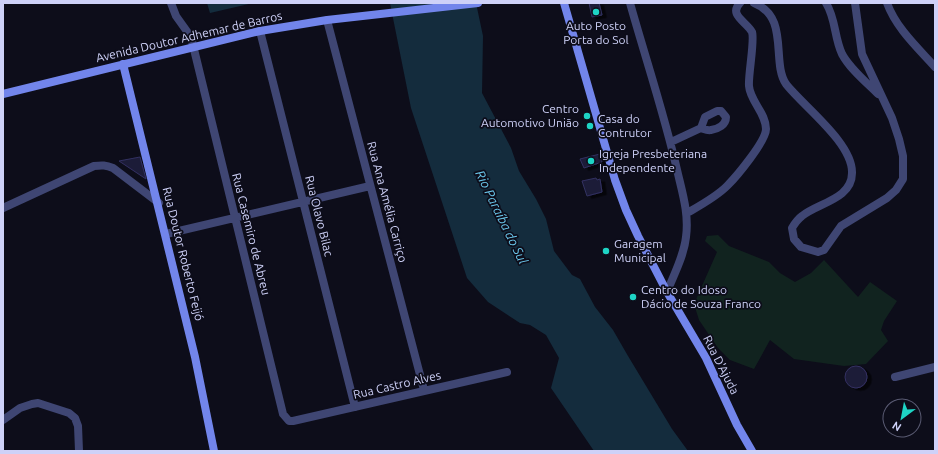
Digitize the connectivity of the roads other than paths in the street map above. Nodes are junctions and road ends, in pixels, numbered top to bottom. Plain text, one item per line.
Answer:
1 (171, 3) edge
2 (478, 3) edge
3 (564, 3) edge
4 (630, 3) edge
5 (740, 3) edge
6 (754, 3) edge
7 (826, 3) edge
8 (855, 3) edge
9 (887, 3) edge
10 (327, 20) junction
11 (260, 31) junction
12 (193, 47) junction
13 (123, 64) junction
14 (935, 67) edge
15 (3, 94) edge
16 (882, 99) junction
17 (701, 128) dead end
18 (671, 142) junction
19 (370, 186) junction
20 (303, 203) junction
21 (159, 204) junction
22 (3, 208) edge
23 (687, 213) junction
24 (235, 218) junction
25 (166, 234) junction
26 (667, 292) junction
27 (935, 367) edge
28 (507, 372) dead end
29 (895, 376) dead end
30 (424, 390) junction
31 (355, 407) junction
32 (3, 420) edge
33 (293, 422) joint
34 (79, 451) edge
35 (214, 451) edge
36 (752, 451) edge

1 - 12 street
2 - 10 main road, Avenida Doutor Adhemar de Barros
3 - 26 main road, Rua D'Ajuda
4 - 18 street
5 - 23 street
6 - 16 street
7 - 16 street
8 - 16 street
9 - 14 street
10 - 11 main road, Avenida Doutor Adhemar de Barros
10 - 19 street, Rua Ana Amélia Carriço
11 - 12 main road, Avenida Doutor Adhemar de Barros
11 - 20 street, Rua Olavo Bilac
12 - 13 main road, Avenida Doutor Adhemar de Barros
12 - 24 street, Rua Casemiro de Abreu
13 - 15 main road, Avenida Doutor Adhemar de Barros
13 - 21 main road, Rua Doutor Roberto Feijó
17 - 18 street
18 - 23 street
19 - 20 street
19 - 30 street, Rua Ana Amélia Carriço
20 - 24 street
20 - 31 street, Rua Olavo Bilac
21 - 22 street
21 - 25 main road, Rua Doutor Roberto Feijó
23 - 26 street
24 - 25 street
24 - 33 street, Rua Casemiro de Abreu
25 - 35 main road, Rua Doutor Roberto Feijó
26 - 36 main road, Rua D'Ajuda
27 - 29 street
28 - 30 street, Rua Castro Alves
30 - 31 street, Rua Castro Alves
31 - 33 street, Rua Castro Alves
32 - 34 street

